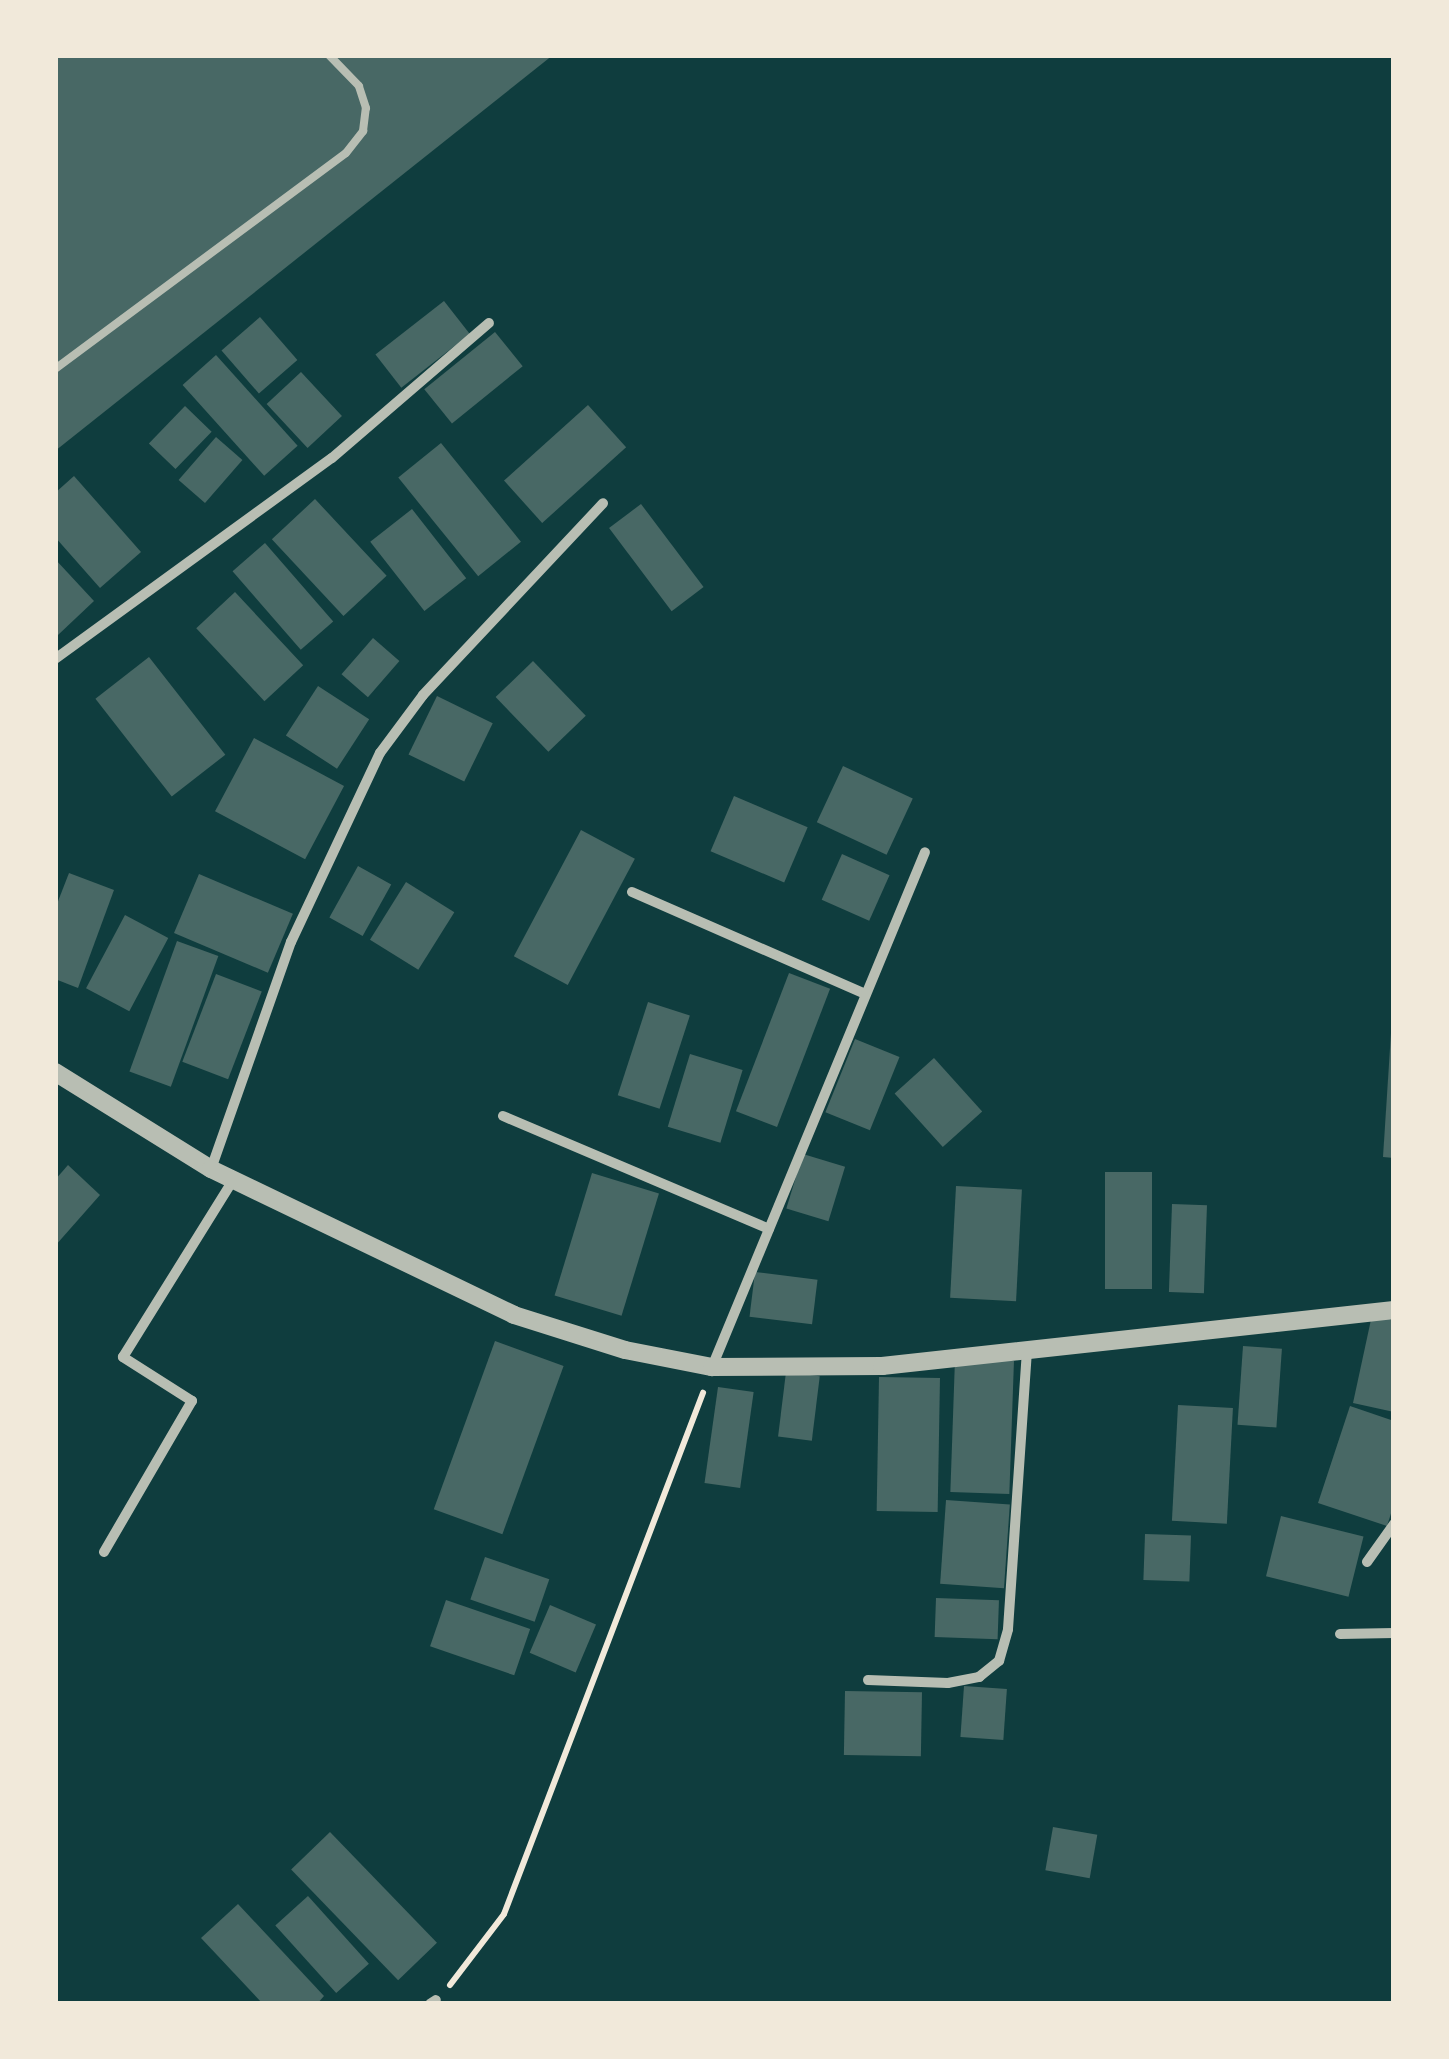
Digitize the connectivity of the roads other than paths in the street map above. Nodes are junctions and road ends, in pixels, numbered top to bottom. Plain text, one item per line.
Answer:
1 (330, 55) edge
2 (489, 324) dead end
3 (55, 369) edge
4 (603, 503) dead end
5 (55, 659) edge
6 (925, 852) dead end
7 (632, 892) dead end
8 (866, 994) junction
9 (55, 1072) edge
10 (502, 1116) dead end
11 (211, 1169) junction
12 (233, 1180) junction
13 (770, 1229) junction
14 (1394, 1310) edge
15 (1026, 1349) junction
16 (712, 1367) junction
17 (1394, 1524) edge
18 (104, 1552) dead end
19 (1367, 1562) dead end
20 (1394, 1632) edge
21 (1340, 1634) dead end
22 (868, 1680) dead end

1 - 3 lane
2 - 5 street
4 - 11 street
6 - 8 street
7 - 8 street
8 - 13 street
9 - 11 street
10 - 13 street
11 - 12 street
12 - 16 street
12 - 18 street
13 - 16 street
14 - 15 street
15 - 16 street
15 - 22 street
17 - 19 street
20 - 21 street

